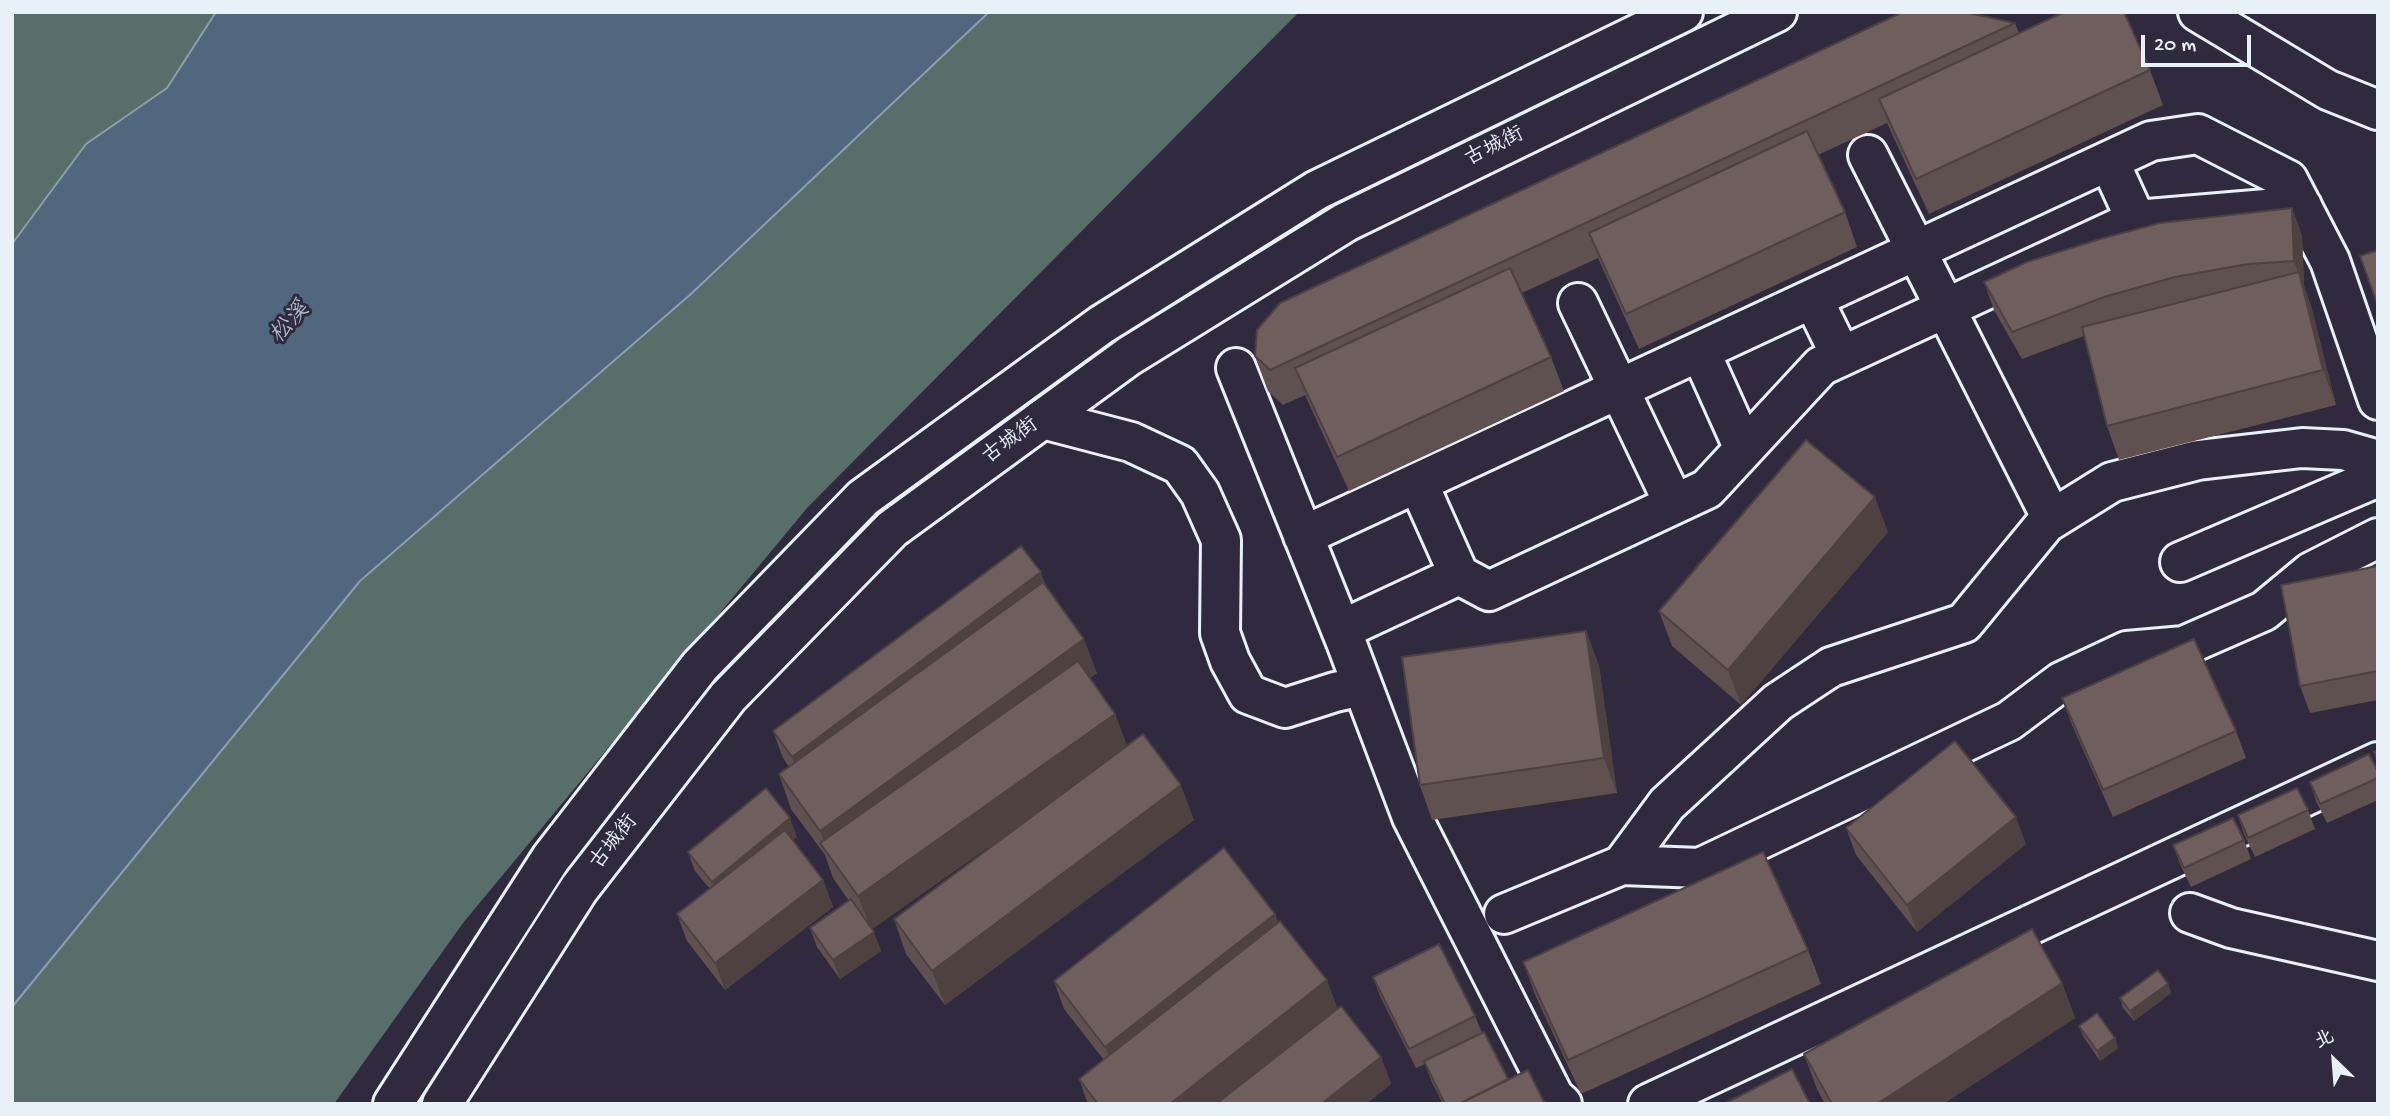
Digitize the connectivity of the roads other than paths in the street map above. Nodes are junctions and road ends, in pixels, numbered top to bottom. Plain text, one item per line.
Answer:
1 (1683, 12) edge
2 (1777, 12) edge
3 (2198, 12) edge
4 (2378, 110) edge
5 (1868, 155) dead end
6 (2109, 160) junction
7 (2302, 206) junction
8 (2136, 220) junction
9 (1916, 250) junction
10 (1813, 299) junction
11 (1578, 303) dead end
12 (1945, 308) junction
13 (1700, 351) junction
14 (1842, 356) junction
15 (1236, 368) dead end
16 (1619, 389) junction
17 (2378, 400) edge
18 (1042, 419) junction
19 (1744, 449) junction
20 (2378, 460) edge
21 (2378, 477) edge
22 (1418, 483) junction
23 (1674, 504) junction
24 (2052, 519) junction
25 (1303, 536) junction
26 (2378, 538) edge
27 (2180, 562) dead end
28 (1458, 575) junction
29 (1341, 629) junction
30 (1362, 687) junction
31 (2378, 762) edge
32 (1622, 864) junction
33 (1440, 871) junction
34 (2190, 913) dead end
35 (1504, 914) junction
36 (2378, 961) edge
37 (1501, 991) junction
38 (393, 1104) edge
39 (442, 1104) edge
40 (1563, 1104) edge
41 (1648, 1104) edge

1 - 38 street, 古城街
2 - 18 street, 古城街
3 - 4 street
5 - 9 street
6 - 7 street
6 - 8 street
6 - 9 street
7 - 8 street
7 - 17 street
8 - 12 street
9 - 10 street
9 - 12 street
10 - 13 street
10 - 14 street
11 - 16 street
12 - 14 street
12 - 24 street
13 - 16 street
13 - 19 street
14 - 19 street
15 - 25 street
16 - 22 street
16 - 23 street
18 - 30 street
18 - 39 street, 古城街
19 - 23 street
20 - 24 street
21 - 27 street
22 - 25 street
22 - 28 street
23 - 28 street
24 - 32 street
25 - 29 street
26 - 32 street
28 - 29 street
29 - 30 street
30 - 33 street
31 - 41 street
32 - 35 street
33 - 35 street
33 - 37 street
34 - 36 street
35 - 37 street
37 - 40 street

